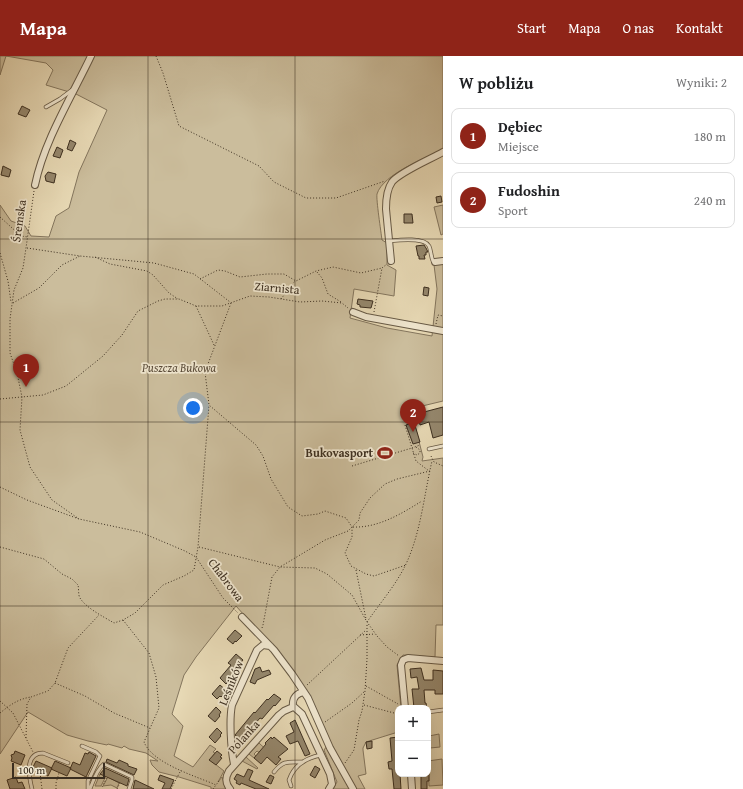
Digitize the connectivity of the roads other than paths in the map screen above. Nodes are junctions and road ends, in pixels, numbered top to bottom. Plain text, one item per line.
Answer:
1 (91, 56) edge
2 (74, 89) junction
3 (46, 107) dead end
4 (443, 152) edge
5 (36, 185) road end
6 (389, 241) junction
7 (391, 261) road end
8 (443, 261) edge
9 (435, 262) joint
10 (353, 312) road end
11 (443, 332) edge
12 (443, 446) edge
13 (429, 450) dead end
14 (242, 616) road end
15 (270, 646) junction
16 (443, 661) edge
17 (304, 691) junction
18 (403, 705) edge
19 (294, 707) junction
20 (443, 710) edge
21 (431, 712) edge
22 (82, 746) dead end
23 (321, 755) junction
24 (302, 762) junction
25 (68, 763) dead end
26 (234, 764) junction
27 (274, 772) dead end
28 (411, 777) edge
29 (291, 786) dead end
30 (32, 789) edge
31 (89, 789) edge
32 (129, 789) edge
33 (230, 789) edge
34 (329, 789) edge
35 (353, 789) edge
36 (412, 789) edge

1 - 2 street, Śremska
2 - 3 lane
2 - 5 street, Śremska
4 - 6 street
6 - 7 street
6 - 9 lane
8 - 9 street
10 - 11 street
12 - 13 lane
14 - 15 street, Chabrowa
15 - 17 street, Chabrowa
15 - 26 street, Leśników
16 - 18 street
17 - 19 street
17 - 35 street, Chabrowa
19 - 23 street
19 - 26 street, Polanka
20 - 21 lane
22 - 31 lane
23 - 24 lane
23 - 34 street
24 - 27 lane
24 - 29 lane
25 - 30 lane
26 - 33 street, Polanka
28 - 36 street
31 - 32 lane

